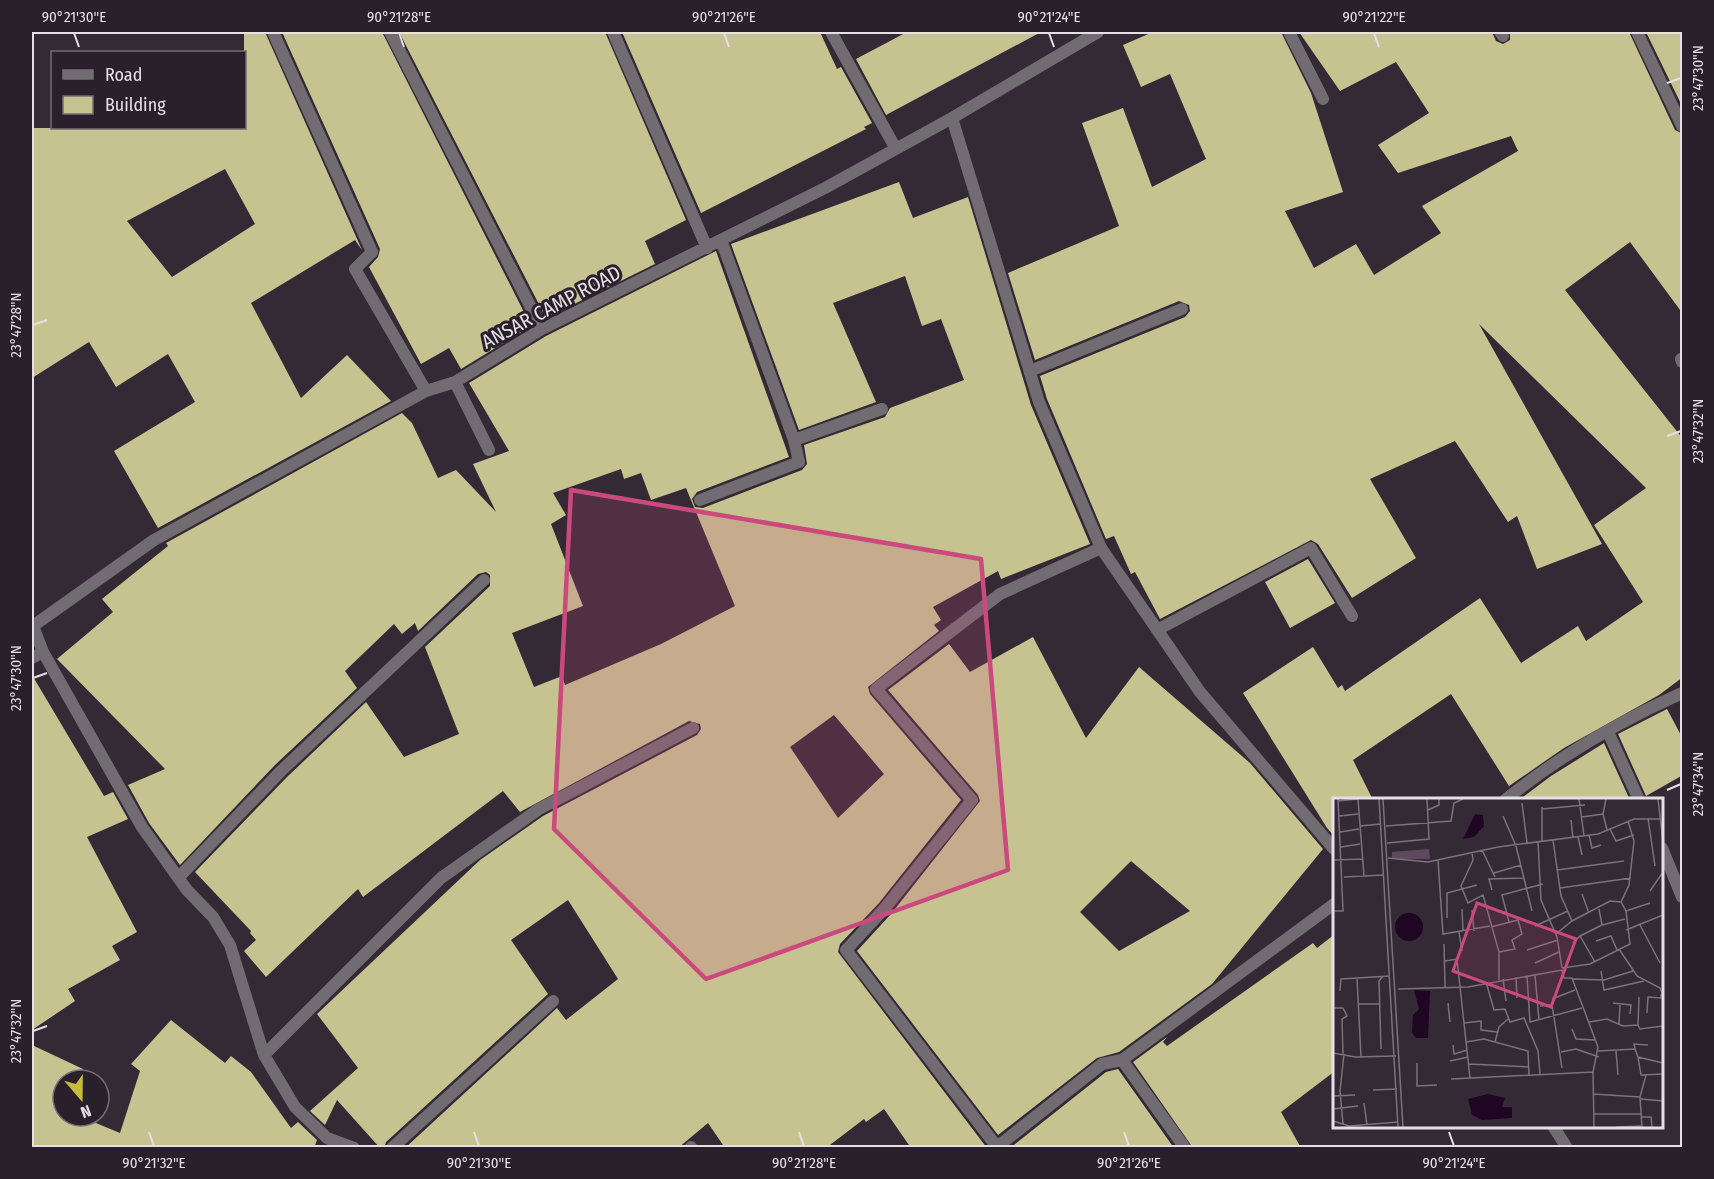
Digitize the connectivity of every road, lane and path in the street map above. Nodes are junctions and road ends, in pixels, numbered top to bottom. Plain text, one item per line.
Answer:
1 (273, 32) edge
2 (390, 32) edge
3 (613, 32) edge
4 (831, 32) edge
5 (1098, 32) edge
6 (1290, 32) edge
7 (1637, 32) edge
8 (1323, 99) dead end
9 (952, 118) junction
10 (1683, 126) edge
11 (896, 149) junction
12 (721, 240) junction
13 (707, 248) junction
14 (1182, 309) dead end
15 (542, 329) junction
16 (1030, 371) junction
17 (455, 382) junction
18 (426, 391) junction
19 (882, 409) dead end
20 (794, 440) junction
21 (489, 450) dead end
22 (700, 500) dead end
23 (1101, 548) junction
24 (484, 580) dead end
25 (1352, 616) dead end
26 (32, 625) edge
27 (1157, 630) junction
28 (37, 655) edge
29 (1683, 693) edge
30 (693, 728) dead end
31 (1608, 732) junction
32 (1507, 798) edge
33 (1638, 798) edge
34 (1333, 847) edge
35 (1663, 850) edge
36 (178, 878) junction
37 (1683, 897) edge
38 (1333, 905) edge
39 (553, 1000) dead end
40 (264, 1054) junction
41 (1122, 1060) junction
42 (1554, 1128) edge
43 (325, 1143) edge
44 (997, 1147) edge
45 (354, 1148) edge
46 (392, 1148) edge
47 (1185, 1148) edge
48 (1567, 1148) edge

1 - 18 street
2 - 15 street
3 - 13 street
4 - 11 street
5 - 9 street, ANSAR CAMP ROAD
6 - 8 street
7 - 10 street
9 - 11 street, ANSAR CAMP ROAD
9 - 16 street
11 - 12 street, ANSAR CAMP ROAD
12 - 13 street, ANSAR CAMP ROAD
12 - 20 street
13 - 15 street, ANSAR CAMP ROAD
14 - 16 street
15 - 17 street, ANSAR CAMP ROAD
16 - 23 street
17 - 18 street, ANSAR CAMP ROAD
17 - 21 street
18 - 26 street, ANSAR CAMP ROAD
19 - 20 street
20 - 22 street
23 - 27 street
23 - 44 street
24 - 36 street
25 - 27 street
26 - 28 street
27 - 34 street
28 - 36 street
29 - 31 street
30 - 40 street
31 - 32 street
31 - 33 street
35 - 37 street
36 - 40 street
38 - 41 street
39 - 46 street
40 - 43 street
41 - 44 street
41 - 47 street
42 - 48 street
43 - 45 street

